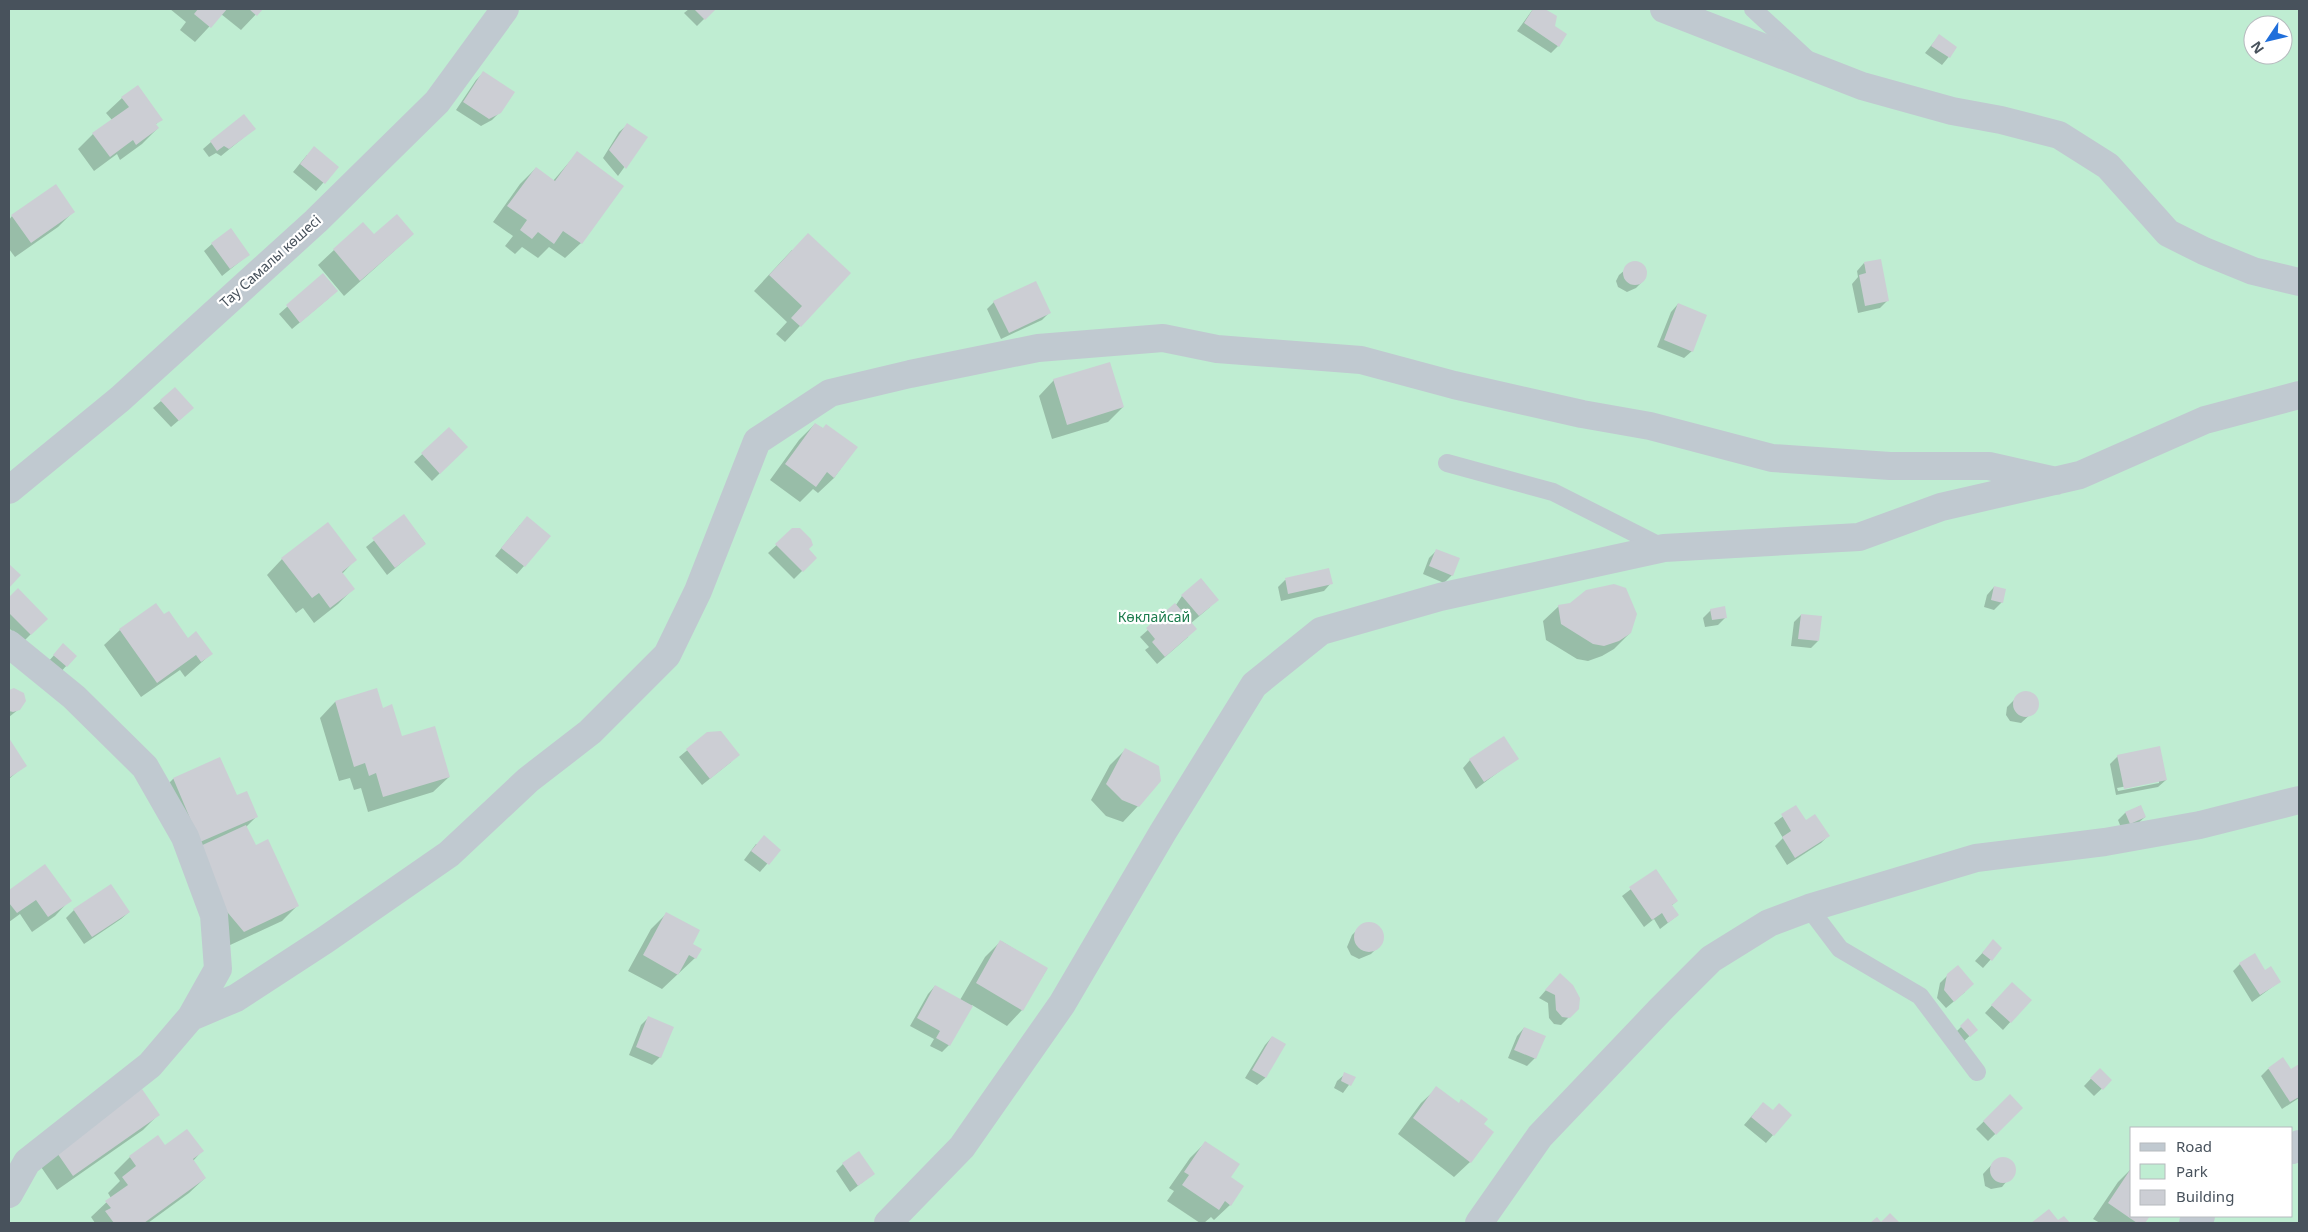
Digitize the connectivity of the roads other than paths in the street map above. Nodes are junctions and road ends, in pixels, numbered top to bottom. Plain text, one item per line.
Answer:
1 (505, 9) edge
2 (1664, 9) edge
3 (1753, 9) edge
4 (1814, 68) junction
5 (2299, 282) edge
6 (2299, 395) edge
7 (1446, 463) dead end
8 (2056, 481) junction
9 (9, 490) edge
10 (1664, 548) junction
11 (9, 644) edge
12 (2299, 800) edge
13 (1809, 908) junction
14 (191, 1017) junction
15 (1977, 1072) dead end
16 (9, 1194) edge
17 (888, 1223) edge
18 (1479, 1223) edge

1 - 9 street, Тау Самалы көшесі
2 - 4 street
3 - 4 lane
4 - 5 street
6 - 8 street
7 - 10 lane
8 - 10 street
8 - 14 street
10 - 17 street
11 - 14 street
12 - 13 street
13 - 15 lane
13 - 18 street
14 - 16 street

